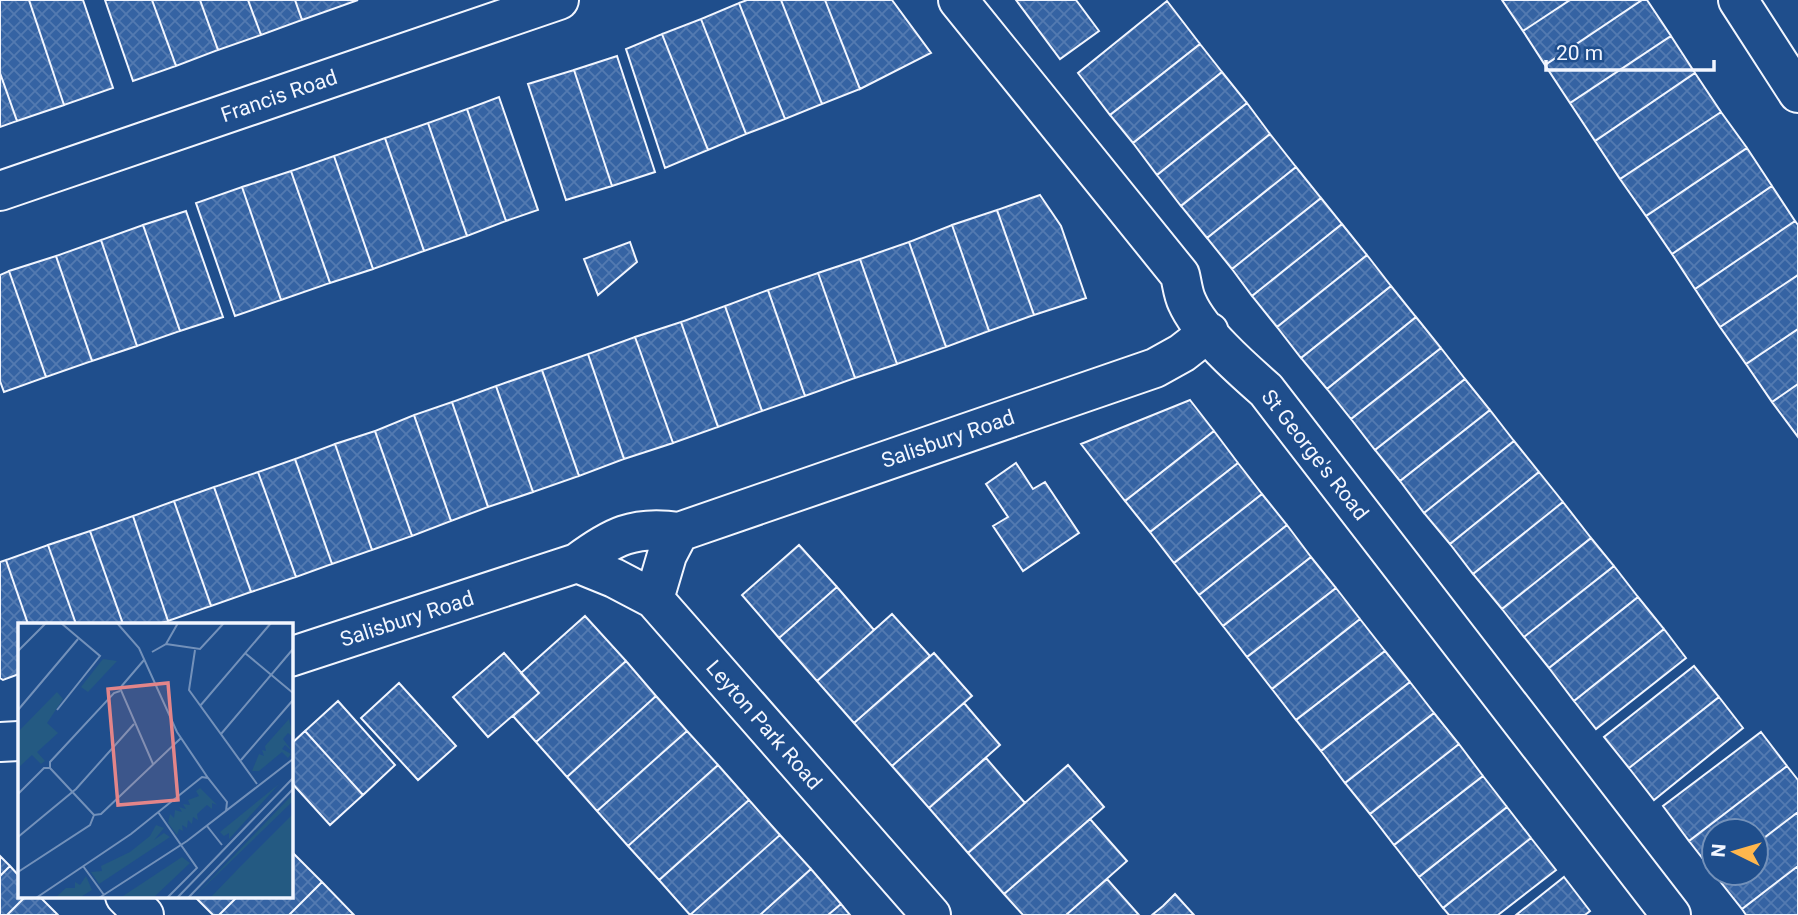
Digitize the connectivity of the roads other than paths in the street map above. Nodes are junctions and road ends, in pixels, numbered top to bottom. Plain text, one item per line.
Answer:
1 (559, 0) edge
2 (958, 0) edge
3 (1738, 0) edge
4 (1798, 93) edge
5 (0, 191) edge
6 (1209, 332) junction
7 (679, 532) junction
8 (577, 563) junction
9 (654, 599) junction
10 (292, 656) edge
11 (18, 741) edge
12 (0, 742) edge
13 (127, 898) edge
14 (144, 915) edge
15 (931, 915) edge
16 (1671, 915) edge

1 - 5 street, Francis Road
2 - 6 street, St George's Road
3 - 4 street
6 - 7 street, Salisbury Road
6 - 16 street, St George's Road
7 - 8 street, Salisbury Road
7 - 9 street
8 - 9 street, Leyton Park Road
8 - 10 street, Salisbury Road
9 - 15 street, Leyton Park Road
11 - 12 street
13 - 14 street

